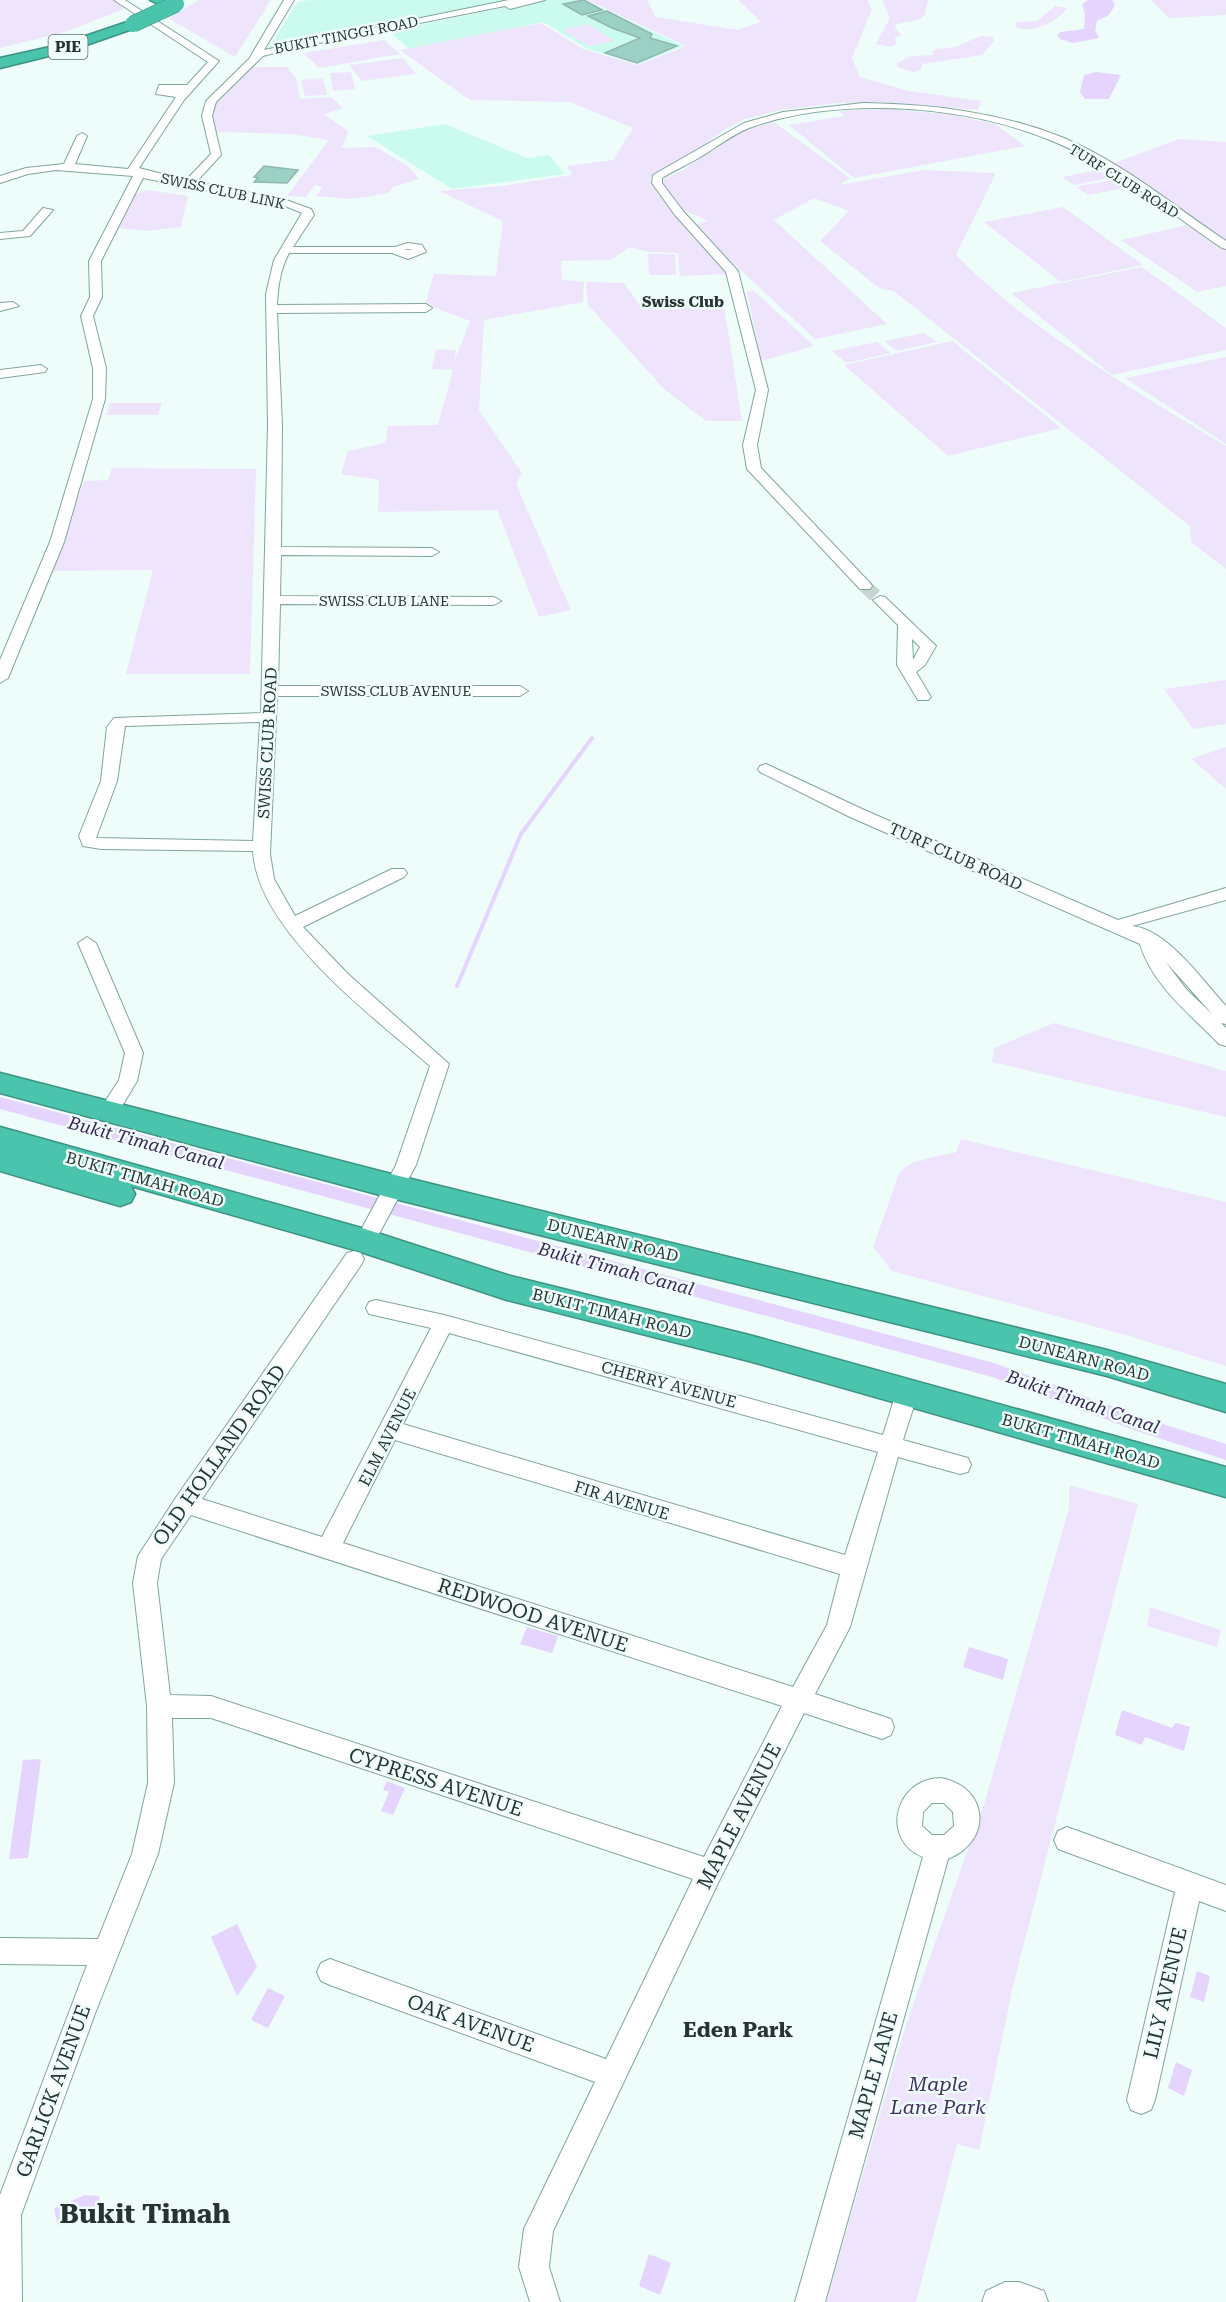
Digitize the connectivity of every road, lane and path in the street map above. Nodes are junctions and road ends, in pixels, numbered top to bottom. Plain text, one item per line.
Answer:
1 (119, 0) edge
2 (158, 0) edge
3 (289, 0) edge
4 (523, 0) edge
5 (540, 0) edge
6 (179, 2) edge
7 (126, 21) junction
8 (393, 26) junction
9 (268, 35) junction
10 (281, 47) junction
11 (0, 54) edge
12 (254, 59) junction
13 (0, 63) edge
14 (82, 136) dead end
15 (11, 165) dead end
16 (68, 167) junction
17 (20, 173) junction
18 (140, 173) junction
19 (0, 180) edge
20 (188, 184) junction
21 (305, 208) joint
22 (47, 210) dead end
23 (0, 236) edge
24 (1226, 246) edge
25 (286, 250) junction
26 (397, 250) dead end
27 (13, 306) dead end
28 (0, 307) edge
29 (426, 308) dead end
30 (272, 309) junction
31 (41, 369) dead end
32 (0, 374) edge
33 (274, 551) junction
34 (432, 552) dead end
35 (865, 586) tunnel mouth
36 (273, 600) junction
37 (880, 600) tunnel mouth
38 (494, 601) dead end
39 (905, 623) junction
40 (922, 641) junction
41 (905, 652) junction
42 (908, 671) junction
43 (0, 678) edge
44 (272, 691) junction
45 (520, 691) dead end
46 (923, 697) dead end
47 (269, 717) junction
48 (766, 769) dead end
49 (262, 846) junction
50 (398, 873) dead end
51 (1226, 894) edge
52 (292, 925) junction
53 (1148, 940) junction
54 (87, 943) dead end
55 (1188, 988) junction
56 (1226, 1018) edge
57 (1226, 1039) edge
58 (0, 1083) edge
59 (109, 1111) junction
60 (0, 1138) edge
61 (0, 1160) edge
62 (392, 1192) junction
63 (364, 1242) junction
64 (376, 1308) dead end
65 (444, 1323) junction
66 (908, 1393) junction
67 (1226, 1400) edge
68 (391, 1430) junction
69 (893, 1445) junction
70 (960, 1465) dead end
71 (1226, 1482) edge
72 (185, 1503) junction
73 (328, 1549) junction
74 (853, 1568) junction
75 (800, 1701) junction
76 (159, 1706) junction
77 (882, 1727) dead end
78 (1067, 1840) dead end
79 (939, 1848) dead end
80 (710, 1872) junction
81 (1191, 1885) junction
82 (1226, 1898) edge
83 (0, 1951) edge
84 (104, 1952) junction
85 (330, 1972) dead end
86 (612, 2075) junction
87 (1141, 2100) dead end
88 (7, 2302) edge
89 (545, 2302) edge
90 (810, 2302) edge
91 (997, 2302) edge
92 (1033, 2302) edge

1 - 18 street
2 - 7 highway, PIE
3 - 9 street
4 - 8 street, BUKIT TINGGI ROAD
5 - 8 street
6 - 7 highway, PIE, bridge
7 - 11 highway, PIE
7 - 13 highway, PIE
8 - 10 street, BUKIT TINGGI ROAD
9 - 10 street
9 - 12 street
10 - 12 street, BUKIT TINGGI ROAD
12 - 20 street, BUKIT TINGGI ROAD
14 - 16 street
15 - 17 street
16 - 17 street, SWISS CLUB LINK
16 - 18 street, SWISS CLUB LINK
17 - 19 street, SWISS CLUB LINK
18 - 20 street, SWISS CLUB LINK
18 - 43 street
20 - 21 street, SWISS CLUB LINK
21 - 25 street, SWISS CLUB ROAD
22 - 23 street
24 - 35 street, TURF CLUB ROAD
25 - 26 street
25 - 30 street, SWISS CLUB ROAD
27 - 28 street
29 - 30 street
30 - 33 street, SWISS CLUB ROAD
31 - 32 street
33 - 34 street
33 - 36 street, SWISS CLUB ROAD
36 - 38 street, SWISS CLUB LANE
36 - 44 street, SWISS CLUB ROAD
37 - 39 street
39 - 40 street
39 - 41 street
40 - 41 street
40 - 42 street
41 - 42 street
42 - 46 street
44 - 45 street, SWISS CLUB AVENUE
44 - 47 street, SWISS CLUB ROAD
47 - 49 street, SWISS CLUB ROAD
47 - 49 street
48 - 53 street, TURF CLUB ROAD
49 - 52 street, SWISS CLUB ROAD
50 - 52 street
51 - 53 street
52 - 62 street, SWISS CLUB ROAD
53 - 55 street
54 - 59 street
55 - 56 street
55 - 57 street
58 - 59 highway, DUNEARN ROAD
59 - 62 highway, DUNEARN ROAD
60 - 63 highway, BUKIT TIMAH ROAD
61 - 63 highway
62 - 63 street, OLD HOLLAND ROAD
62 - 67 highway, DUNEARN ROAD
63 - 66 highway, BUKIT TIMAH ROAD
63 - 72 street, OLD HOLLAND ROAD
64 - 65 street, CHERRY AVENUE
65 - 68 street, ELM AVENUE
65 - 69 street, CHERRY AVENUE
66 - 69 street, MAPLE AVENUE
66 - 71 highway, BUKIT TIMAH ROAD
68 - 73 street, ELM AVENUE
68 - 74 street, FIR AVENUE
69 - 70 street, CHERRY AVENUE
69 - 74 street, MAPLE AVENUE
72 - 73 street, REDWOOD AVENUE
72 - 76 street, OLD HOLLAND ROAD
73 - 75 street, REDWOOD AVENUE
74 - 75 street, MAPLE AVENUE
75 - 77 street, REDWOOD AVENUE
75 - 80 street, MAPLE AVENUE
76 - 80 street, CYPRESS AVENUE
76 - 84 street, OLD HOLLAND ROAD
78 - 81 street
79 - 90 street, MAPLE LANE
80 - 86 street, MAPLE AVENUE
81 - 82 street
81 - 87 street, LILY AVENUE
83 - 84 street
84 - 88 street, GARLICK AVENUE
85 - 86 street, OAK AVENUE
86 - 89 street, MAPLE AVENUE
91 - 92 street

